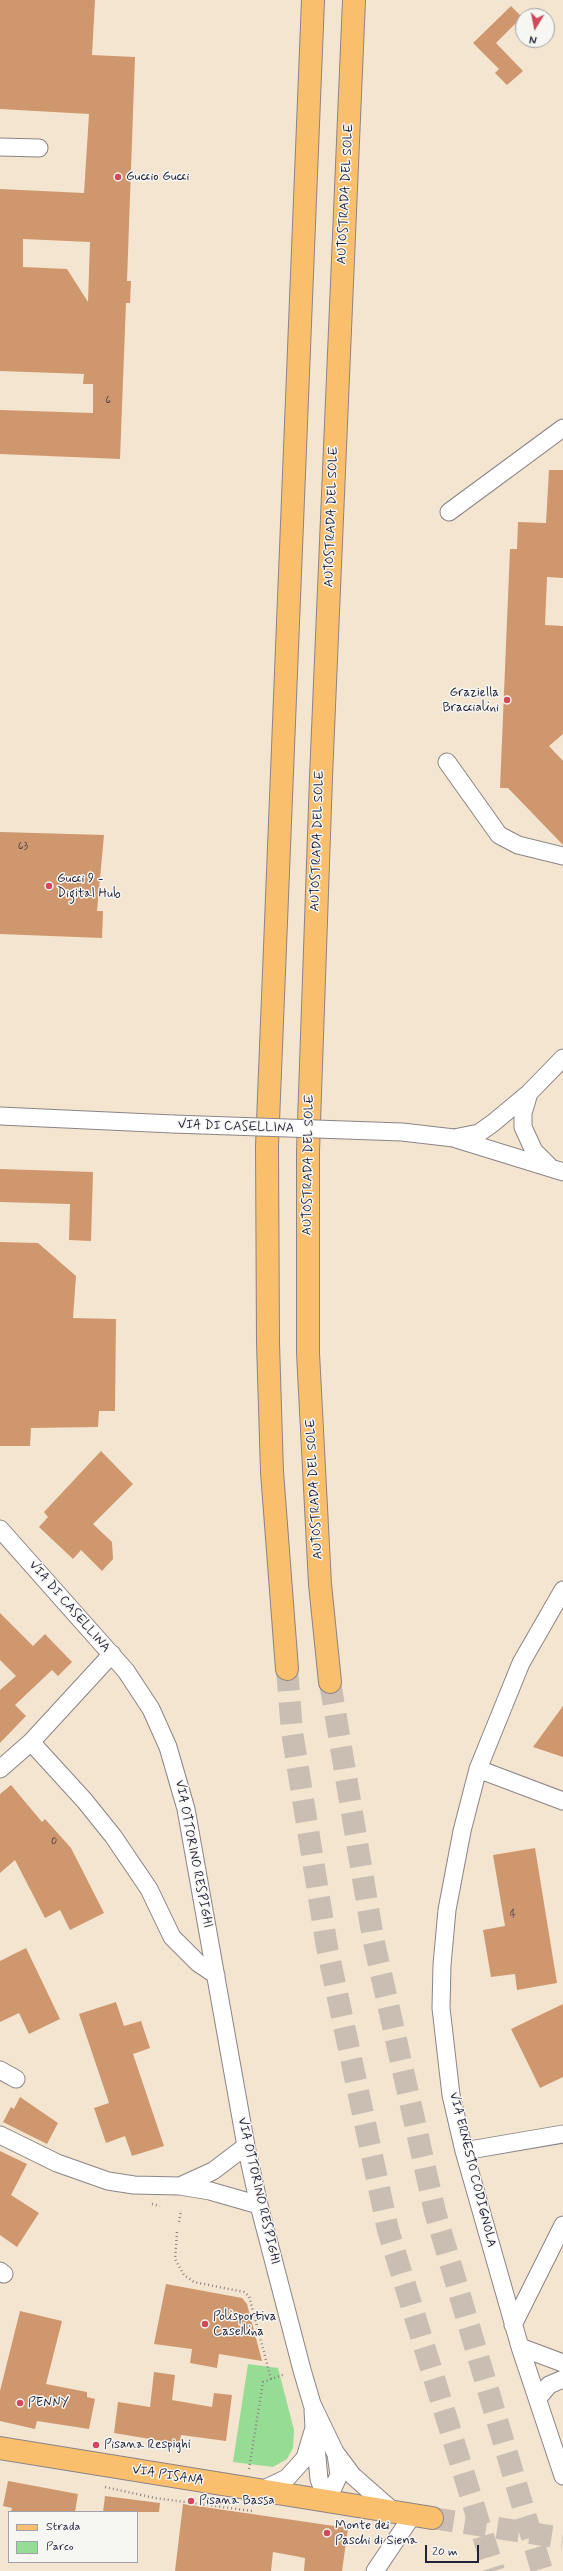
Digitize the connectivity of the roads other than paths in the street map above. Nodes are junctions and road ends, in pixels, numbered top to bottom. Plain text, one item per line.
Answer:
1 (313, 0) edge
2 (354, 0) edge
3 (0, 147) edge
4 (39, 148) dead end
5 (563, 428) edge
6 (449, 512) dead end
7 (447, 762) dead end
8 (563, 856) edge
9 (563, 1058) edge
10 (529, 1093) junction
11 (0, 1116) edge
12 (454, 1138) junction
13 (558, 1170) edge
14 (0, 1529) edge
15 (563, 1590) edge
16 (112, 1654) junction
17 (288, 1669) tunnel mouth
18 (330, 1682) tunnel mouth
19 (31, 1742) junction
20 (0, 1769) edge
21 (478, 1770) junction
22 (563, 1801) edge
23 (216, 1975) junction
24 (0, 2070) edge
25 (16, 2079) dead end
26 (563, 2134) edge
27 (0, 2135) edge
28 (246, 2146) junction
29 (464, 2151) junction
30 (180, 2186) junction
31 (259, 2205) junction
32 (563, 2225) edge
33 (513, 2325) junction
34 (520, 2347) junction
35 (563, 2363) edge
36 (563, 2379) edge
37 (538, 2398) junction
38 (312, 2404) junction
39 (314, 2428) junction
40 (0, 2448) edge
41 (335, 2452) junction
42 (563, 2476) edge
43 (260, 2491) junction
44 (327, 2501) junction
45 (413, 2516) junction
46 (375, 2571) edge

1 - 17 main road
2 - 18 main road, AUTOSTRADA DEL SOLE
3 - 4 street
5 - 6 street
7 - 8 street
9 - 10 street, VIA DI CASELLINA
10 - 12 street, VIA DI CASELLINA
10 - 13 street, VIA DI CASELLINA
11 - 12 street, VIA DI CASELLINA, bridge
12 - 13 street
14 - 16 street, VIA DI CASELLINA
15 - 21 street, VIA ERNESTO CODIGNOLA
16 - 19 street, VIA DI CASELLINA
16 - 23 street, VIA OTTORINO RESPIGHI
19 - 20 street, VIA DI CASELLINA
19 - 23 street
21 - 22 street
21 - 29 street, VIA ERNESTO CODIGNOLA
23 - 28 street, VIA OTTORINO RESPIGHI
24 - 25 street
26 - 29 street
27 - 30 street
28 - 30 street
28 - 31 street, VIA OTTORINO RESPIGHI
29 - 33 street, VIA ERNESTO CODIGNOLA
30 - 31 street
31 - 38 street, VIA OTTORINO RESPIGHI
32 - 33 street
33 - 34 street, VIA ERNESTO CODIGNOLA
34 - 35 street
34 - 37 street, VIA ERNESTO CODIGNOLA
36 - 37 street
37 - 42 street, VIA ERNESTO CODIGNOLA
38 - 39 street, VIA OTTORINO RESPIGHI
38 - 41 street, VIA OTTORINO RESPIGHI
39 - 43 street, VIA OTTORINO RESPIGHI
39 - 44 street, VIA OTTORINO RESPIGHI
40 - 43 main road, VIA PISANA
41 - 44 street, VIA OTTORINO RESPIGHI
41 - 45 street, VIA OTTORINO RESPIGHI
43 - 44 main road, VIA PISANA
44 - 45 main road, VIA PISANA
45 - 46 street

